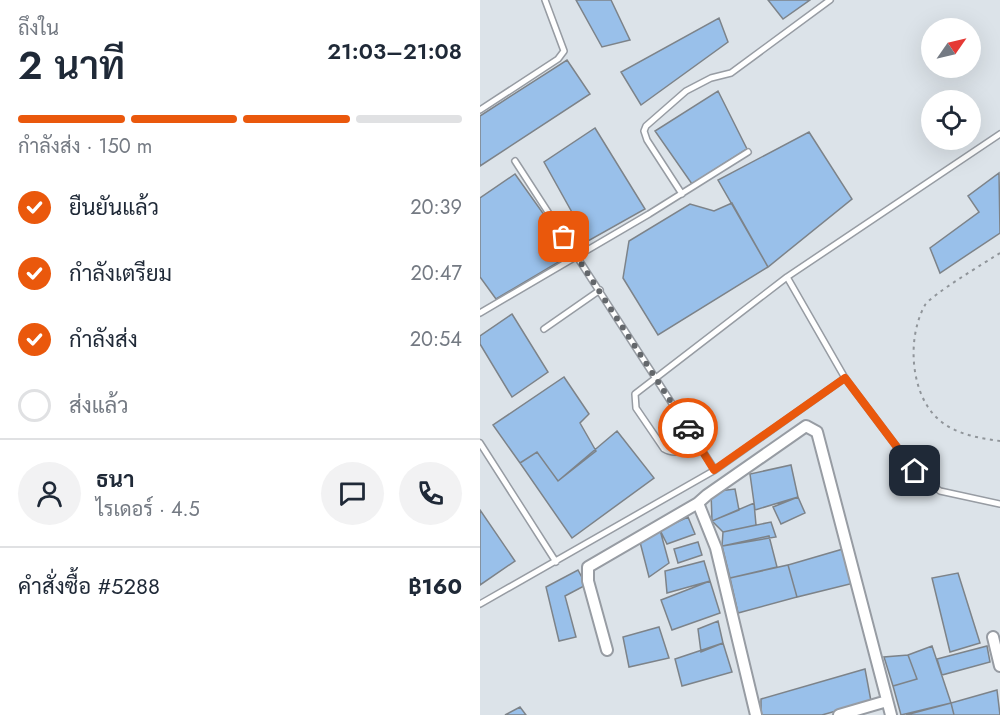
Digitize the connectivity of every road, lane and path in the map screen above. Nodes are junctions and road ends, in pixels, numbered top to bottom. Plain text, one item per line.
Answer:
1 (545, 0) edge
2 (830, 0) edge
3 (480, 110) edge
4 (1000, 134) edge
5 (748, 152) dead end
6 (514, 161) dead end
7 (682, 194) junction
8 (1000, 253) edge
9 (577, 256) junction
10 (787, 278) junction
11 (600, 290) junction
12 (480, 313) edge
13 (544, 329) dead end
14 (656, 376) junction
15 (845, 378) junction
16 (1000, 441) edge
17 (480, 443) edge
18 (699, 446) junction
19 (714, 470) junction
20 (699, 503) junction
21 (1000, 504) edge
22 (556, 562) junction
23 (480, 604) edge
24 (993, 637) dead end
25 (607, 650) dead end
26 (1000, 666) edge
27 (887, 701) junction
28 (756, 715) edge
29 (839, 715) edge
30 (891, 715) edge

1 - 3 lane
2 - 7 lane
4 - 10 lane
5 - 7 lane
6 - 9 lane
7 - 9 lane
8 - 16 path
9 - 11 lane
9 - 12 lane
10 - 14 lane
10 - 15 lane
11 - 13 lane
11 - 14 lane
14 - 18 lane
14 - 18 lane
15 - 19 lane
15 - 21 lane
17 - 22 lane
18 - 19 lane
19 - 22 lane
20 - 25 street
20 - 27 street
20 - 28 street
22 - 23 lane
24 - 26 street
27 - 29 street
27 - 30 street

